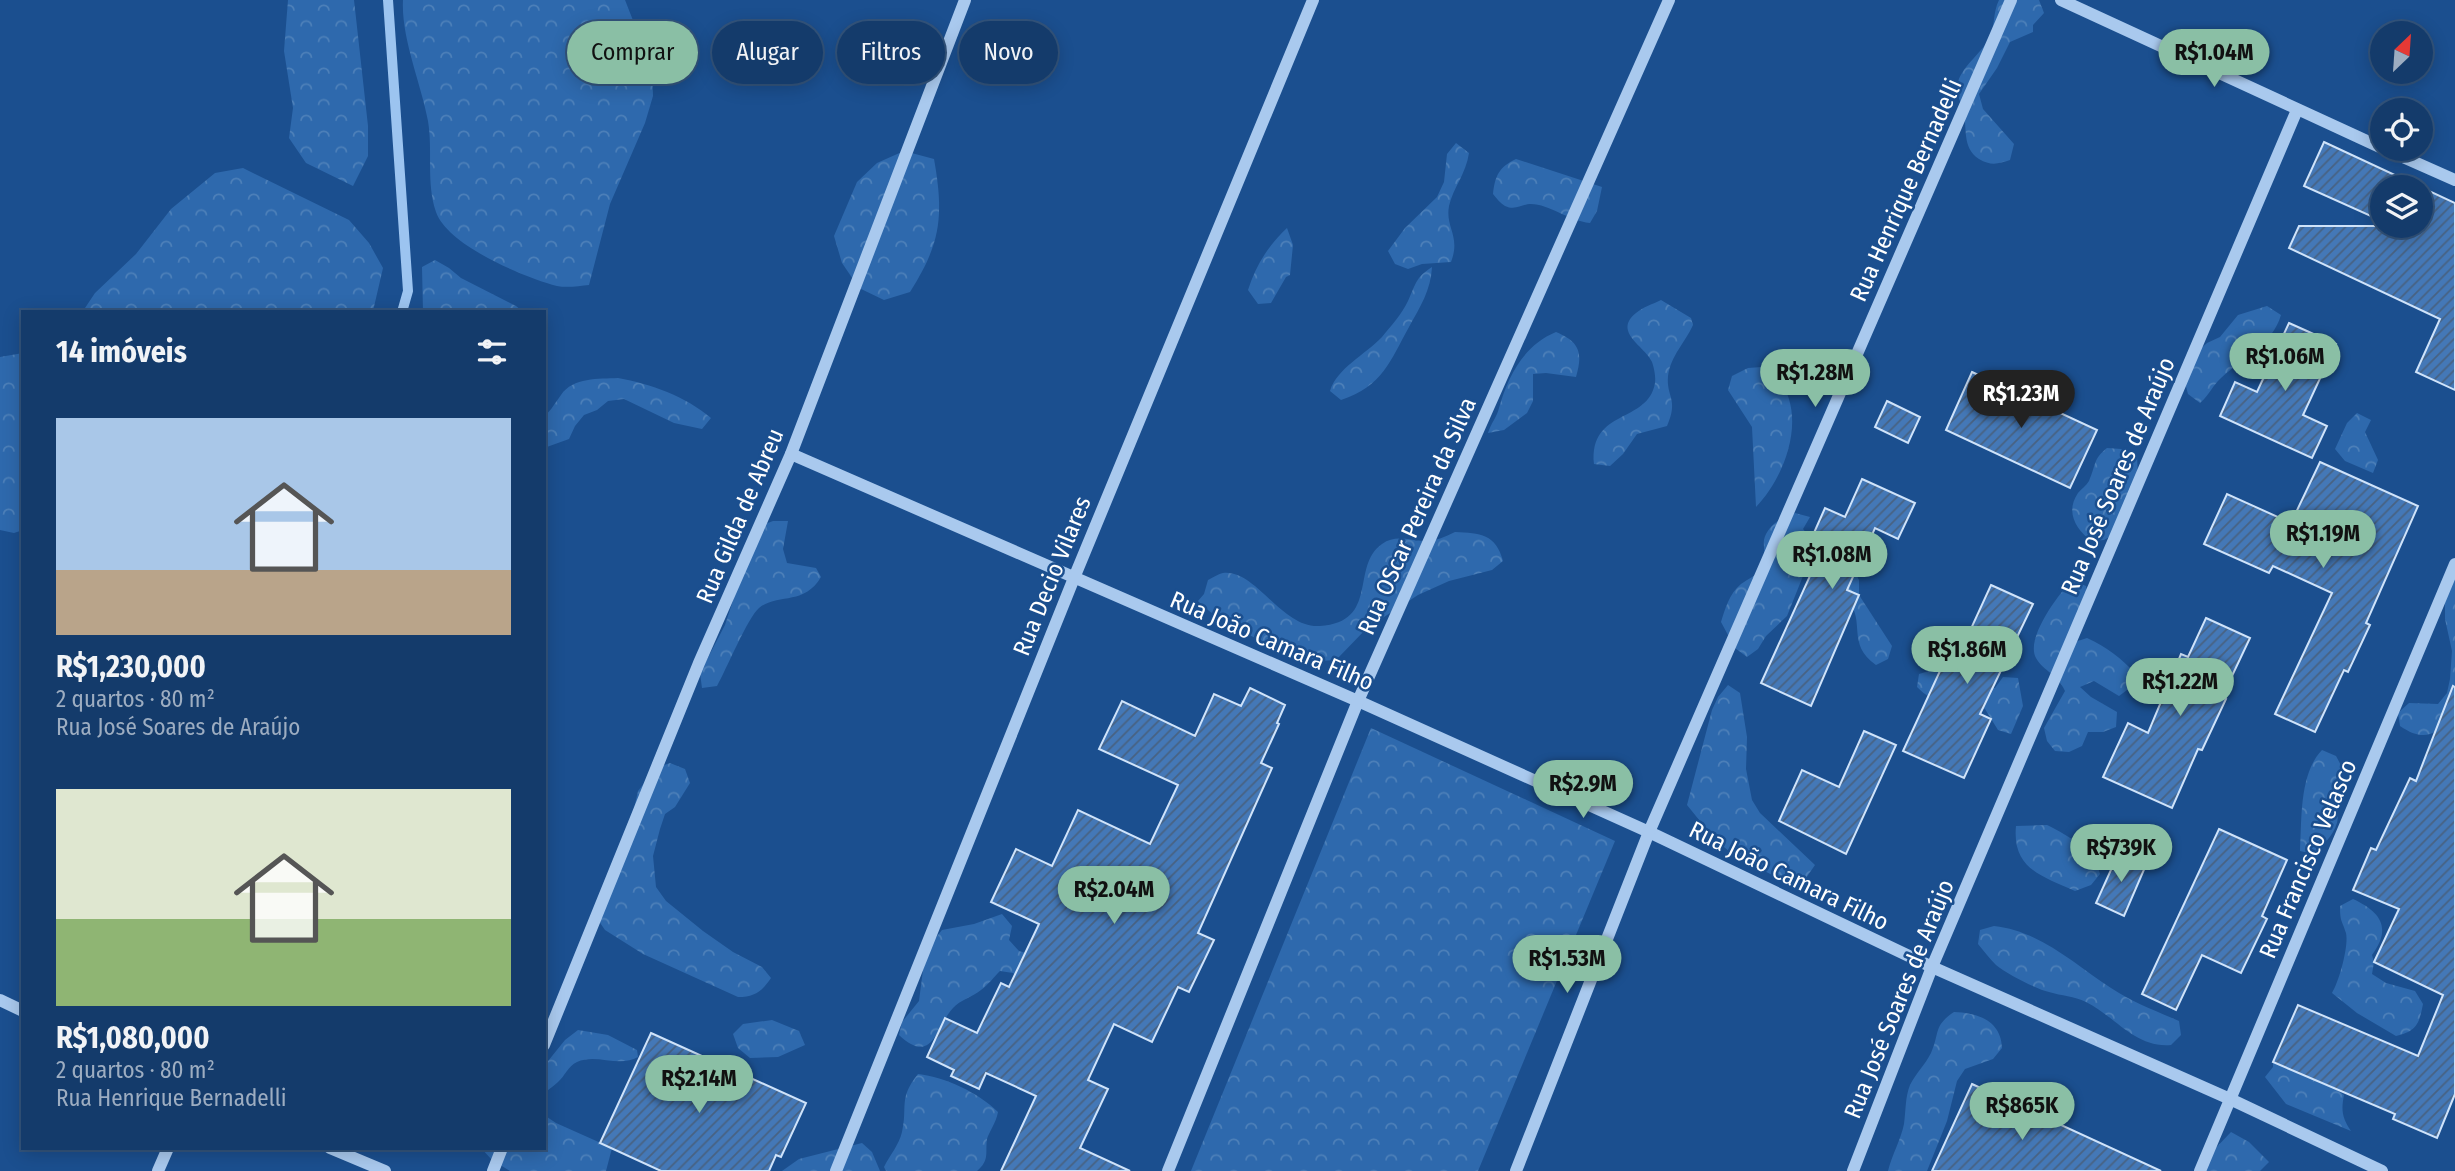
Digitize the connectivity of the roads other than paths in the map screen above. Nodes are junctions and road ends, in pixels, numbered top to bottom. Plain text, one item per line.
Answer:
1 (965, 0) edge
2 (1312, 0) edge
3 (1669, 0) edge
4 (2011, 0) edge
5 (2061, 0) edge
6 (2297, 110) junction
7 (2370, 142) edge
8 (2412, 161) edge
9 (2455, 180) edge
10 (791, 454) junction
11 (2455, 564) edge
12 (1074, 578) junction
13 (1358, 701) junction
14 (1649, 832) junction
15 (1932, 967) junction
16 (0, 1000) edge
17 (21, 1010) edge
18 (546, 1040) edge
19 (2230, 1099) junction
20 (167, 1150) edge
21 (335, 1150) edge
22 (501, 1150) edge
23 (158, 1171) edge
24 (385, 1171) edge
25 (493, 1171) edge
26 (836, 1171) edge
27 (1168, 1171) edge
28 (1516, 1171) edge
29 (1853, 1171) edge
30 (2200, 1171) edge
31 (2382, 1171) edge

1 - 10 street, Rua Gilda de Abreu
2 - 12 street, Rua Decio Vilares
3 - 13 street, Rua OScar Pereira da Silva
4 - 14 street, Rua Henrique Bernadelli
5 - 6 street
6 - 7 street
6 - 15 street, Rua José Soares de Araújo
8 - 9 street
10 - 12 street, Rua João Camara Filho
10 - 18 street, Rua Gilda de Abreu
11 - 19 street, Rua Francisco Velasco
12 - 13 street, Rua João Camara Filho
12 - 26 street, Rua Decio Vilares
13 - 14 street, Rua João Camara Filho
13 - 27 street, Rua OScar Pereira da Silva
14 - 15 street, Rua João Camara Filho
14 - 28 street, Rua Henrique Bernadelli
15 - 19 street, Rua João Camara Filho
15 - 29 street, Rua José Soares de Araújo
16 - 17 street
19 - 30 street, Rua Francisco Velasco
19 - 31 street, Rua João Camara Filho
20 - 23 street
21 - 24 street
22 - 25 street

